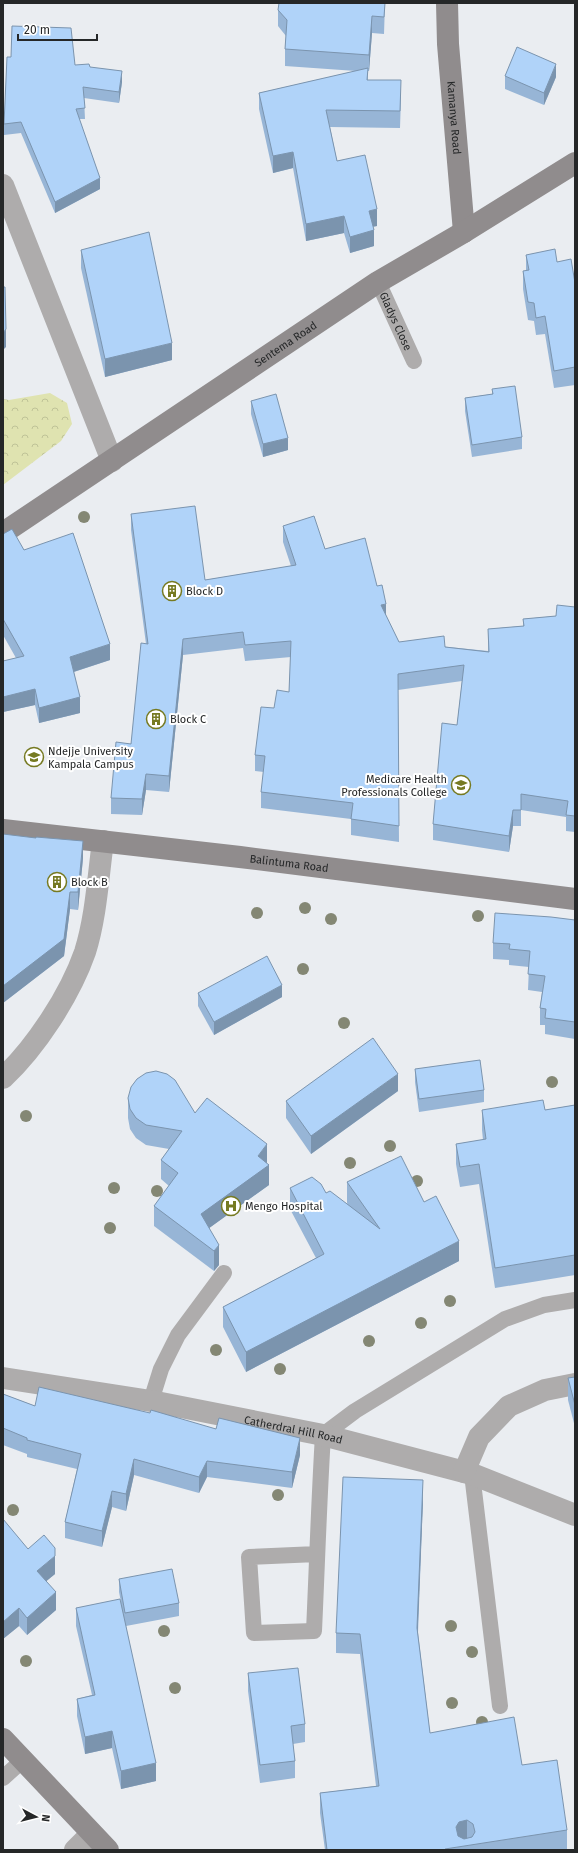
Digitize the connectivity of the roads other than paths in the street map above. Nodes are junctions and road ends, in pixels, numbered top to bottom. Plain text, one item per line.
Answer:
1 (447, 3) edge
2 (575, 163) edge
3 (3, 185) edge
4 (464, 232) junction
5 (378, 282) junction
6 (414, 361) dead end
7 (112, 461) junction
8 (3, 533) edge
9 (3, 830) edge
10 (103, 841) junction
11 (575, 899) edge
12 (3, 1078) edge
13 (224, 1273) dead end
14 (575, 1300) edge
15 (3, 1378) edge
16 (575, 1384) edge
17 (151, 1401) junction
18 (323, 1435) junction
19 (468, 1473) junction
20 (575, 1515) edge
21 (317, 1554) junction
22 (500, 1706) dead end
23 (3, 1739) edge
24 (23, 1760) junction
25 (3, 1778) edge
26 (91, 1834) junction
27 (74, 1850) edge
28 (108, 1850) edge

1 - 4 main road, Kamanya Road
2 - 4 main road, Sentema Road
3 - 7 street
4 - 5 main road, Sentema Road
5 - 6 lane, Gladys Close
5 - 7 main road, Sentema Road
7 - 8 main road, Sentema Road
9 - 10 main road, Balintuma Road
10 - 11 main road, Balintuma Road
10 - 12 street
13 - 17 lane
14 - 18 lane
15 - 17 street, Catherdral Hill Road
16 - 19 street
17 - 18 street, Catherdral Hill Road
18 - 19 street, Catherdral Hill Road
18 - 21 lane
19 - 20 street, Catherdral Hill Road
19 - 22 lane
21 - 21 lane
23 - 24 main road
24 - 25 lane
24 - 26 main road
26 - 27 street
26 - 28 main road

